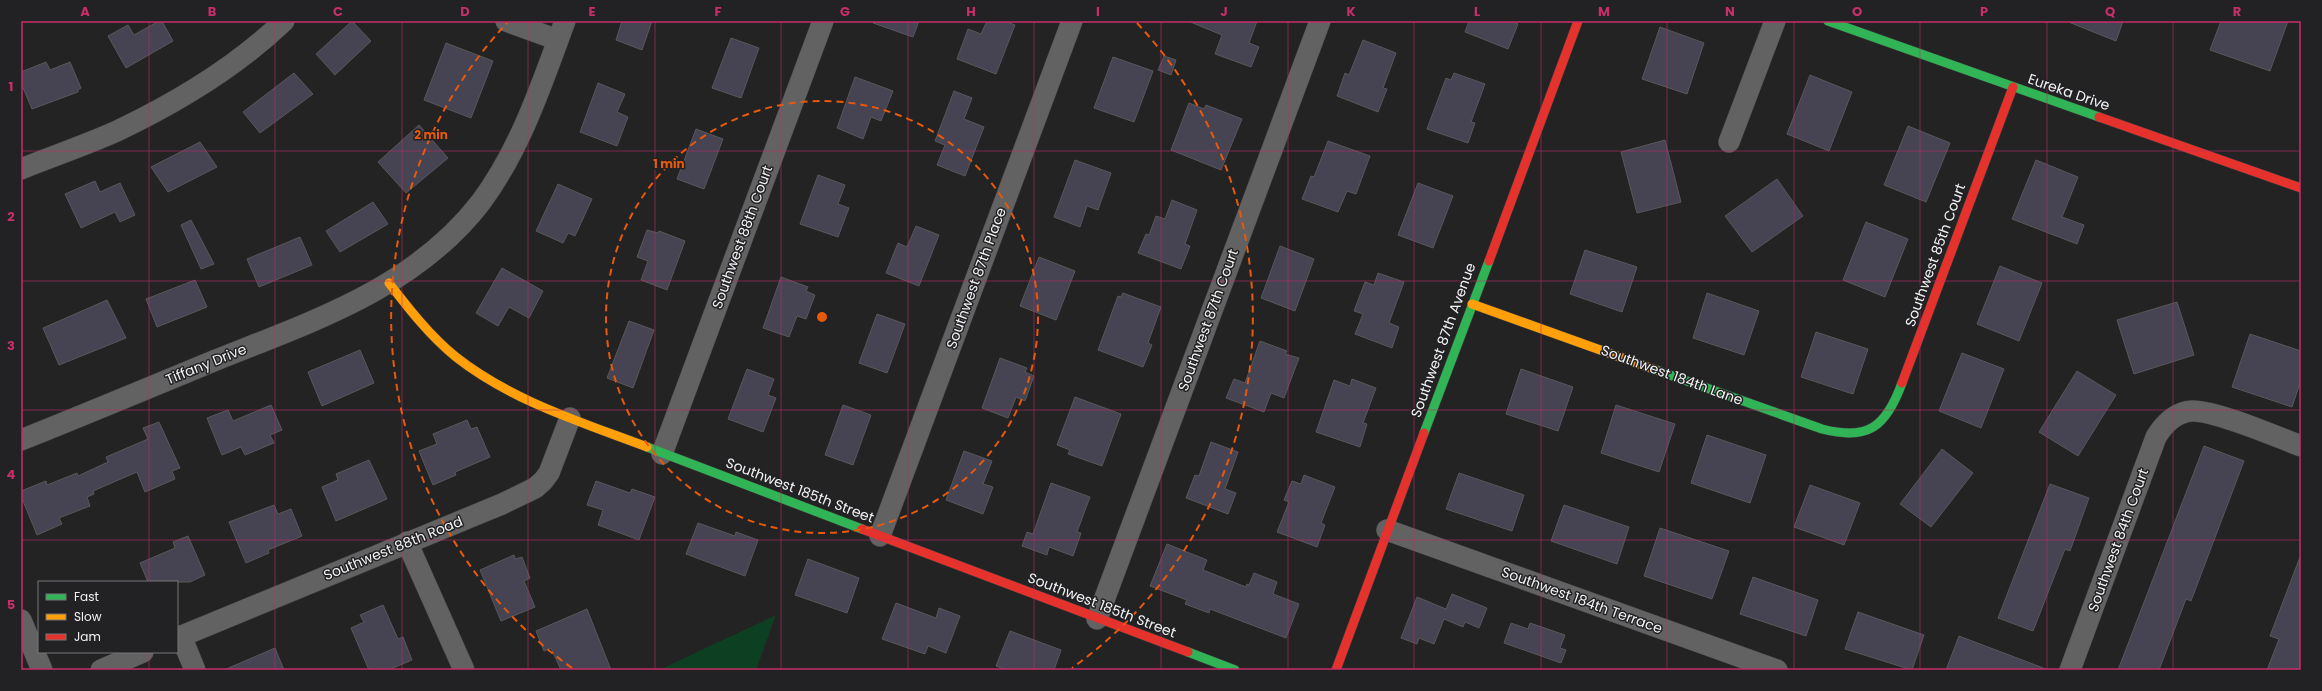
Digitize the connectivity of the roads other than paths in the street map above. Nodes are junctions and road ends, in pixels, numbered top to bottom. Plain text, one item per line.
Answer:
1 (284, 21) edge
2 (506, 21) edge
3 (565, 21) edge
4 (823, 21) edge
5 (1072, 21) edge
6 (1320, 21) edge
7 (1578, 21) edge
8 (1775, 21) edge
9 (1828, 21) edge
10 (1851, 25) edge
11 (558, 40) junction
12 (2013, 87) junction
13 (1729, 142) dead end
14 (21, 169) edge
15 (2301, 188) edge
16 (389, 283) junction
17 (1472, 304) junction
18 (570, 418) junction
19 (1874, 428) joint
20 (21, 440) edge
21 (2301, 446) edge
22 (662, 454) junction
23 (1387, 530) junction
24 (880, 536) junction
25 (407, 542) junction
26 (1097, 619) junction
27 (21, 620) edge
28 (179, 637) edge
29 (141, 653) edge
30 (42, 670) edge
31 (101, 670) edge
32 (195, 670) edge
33 (464, 670) edge
34 (1235, 670) edge
35 (1336, 670) edge
36 (1777, 670) edge
37 (2070, 670) edge

1 - 14 street
2 - 11 street
3 - 11 street, Tiffany Drive
4 - 22 street, Southwest 88th Court
5 - 24 street, Southwest 87th Place
6 - 26 street, Southwest 87th Court
7 - 17 street, Southwest 87th Avenue
8 - 13 street
9 - 10 street, Eureka Drive
10 - 12 street, Eureka Drive
11 - 16 street, Tiffany Drive
12 - 15 street, Eureka Drive
12 - 19 street, Southwest 85th Court
16 - 18 street, Southwest 185th Street
16 - 20 street, Tiffany Drive
17 - 19 street, Southwest 184th Lane
17 - 23 street, Southwest 87th Avenue
18 - 22 street, Southwest 185th Street
18 - 25 street, Southwest 88th Road
21 - 37 street, Southwest 84th Court
22 - 24 street, Southwest 185th Street
23 - 35 street, Southwest 87th Avenue
23 - 36 street, Southwest 184th Terrace
24 - 26 street, Southwest 185th Street
25 - 28 street, Southwest 88th Road
25 - 33 street
26 - 34 street, Southwest 185th Street
27 - 30 street
28 - 32 street
29 - 31 street

